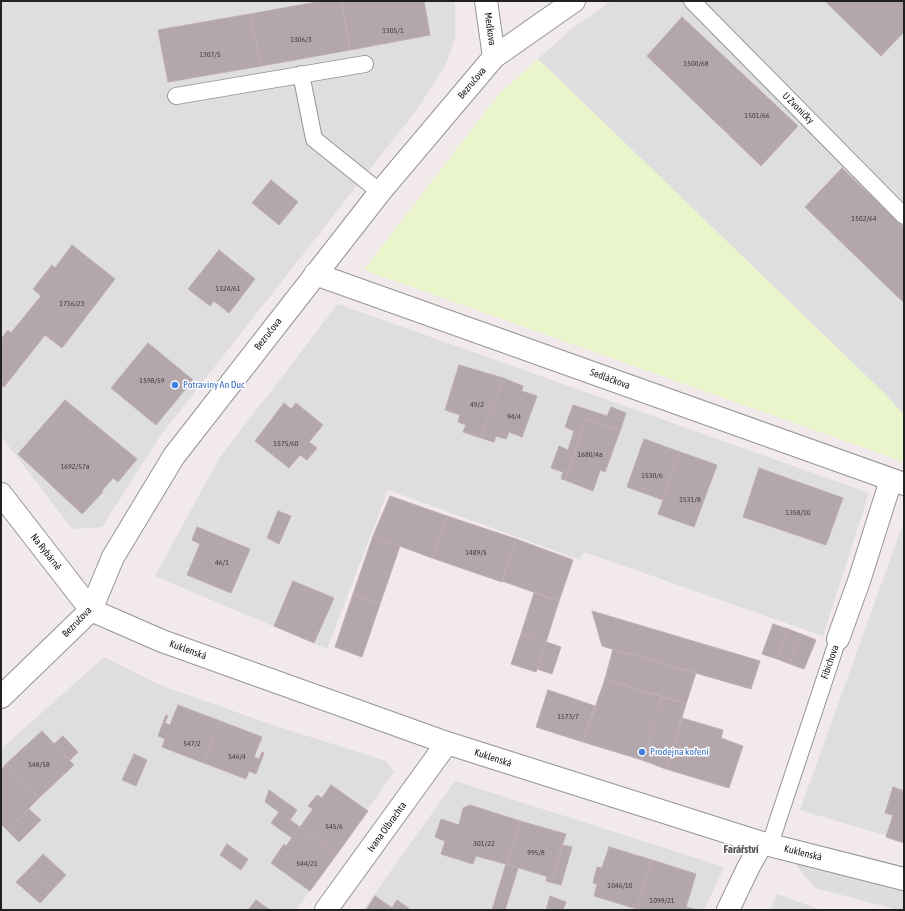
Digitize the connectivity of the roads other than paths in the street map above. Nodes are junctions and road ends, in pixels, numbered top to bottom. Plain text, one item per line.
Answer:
1 (486, 1) edge
2 (574, 1) edge
3 (692, 1) edge
4 (494, 58) junction
5 (364, 64) dead end
6 (301, 74) junction
7 (176, 96) dead end
8 (380, 192) junction
9 (904, 216) edge
10 (315, 274) junction
11 (897, 482) edge
12 (1, 494) edge
13 (92, 610) junction
14 (838, 639) joint
15 (1, 697) edge
16 (447, 743) junction
17 (766, 844) junction
18 (904, 879) edge
19 (326, 910) edge
20 (728, 910) edge

1 - 4 street, Medkova
2 - 4 street, Bezručova
3 - 9 lane, U Zvoničky
4 - 8 street, Bezručova
5 - 6 lane
6 - 7 lane
6 - 8 lane
8 - 10 street, Bezručova
10 - 11 street, Sedláčkova
10 - 13 street, Bezručova
11 - 14 street, Fibichova
12 - 13 street, Na Rybárně
13 - 15 street, Bezručova
13 - 16 street, Kuklenská
14 - 17 lane, Fibichova
16 - 17 street, Kuklenská
16 - 19 street, Ivana Olbrachta
17 - 18 street, Kuklenská
17 - 20 street, Fibichova

